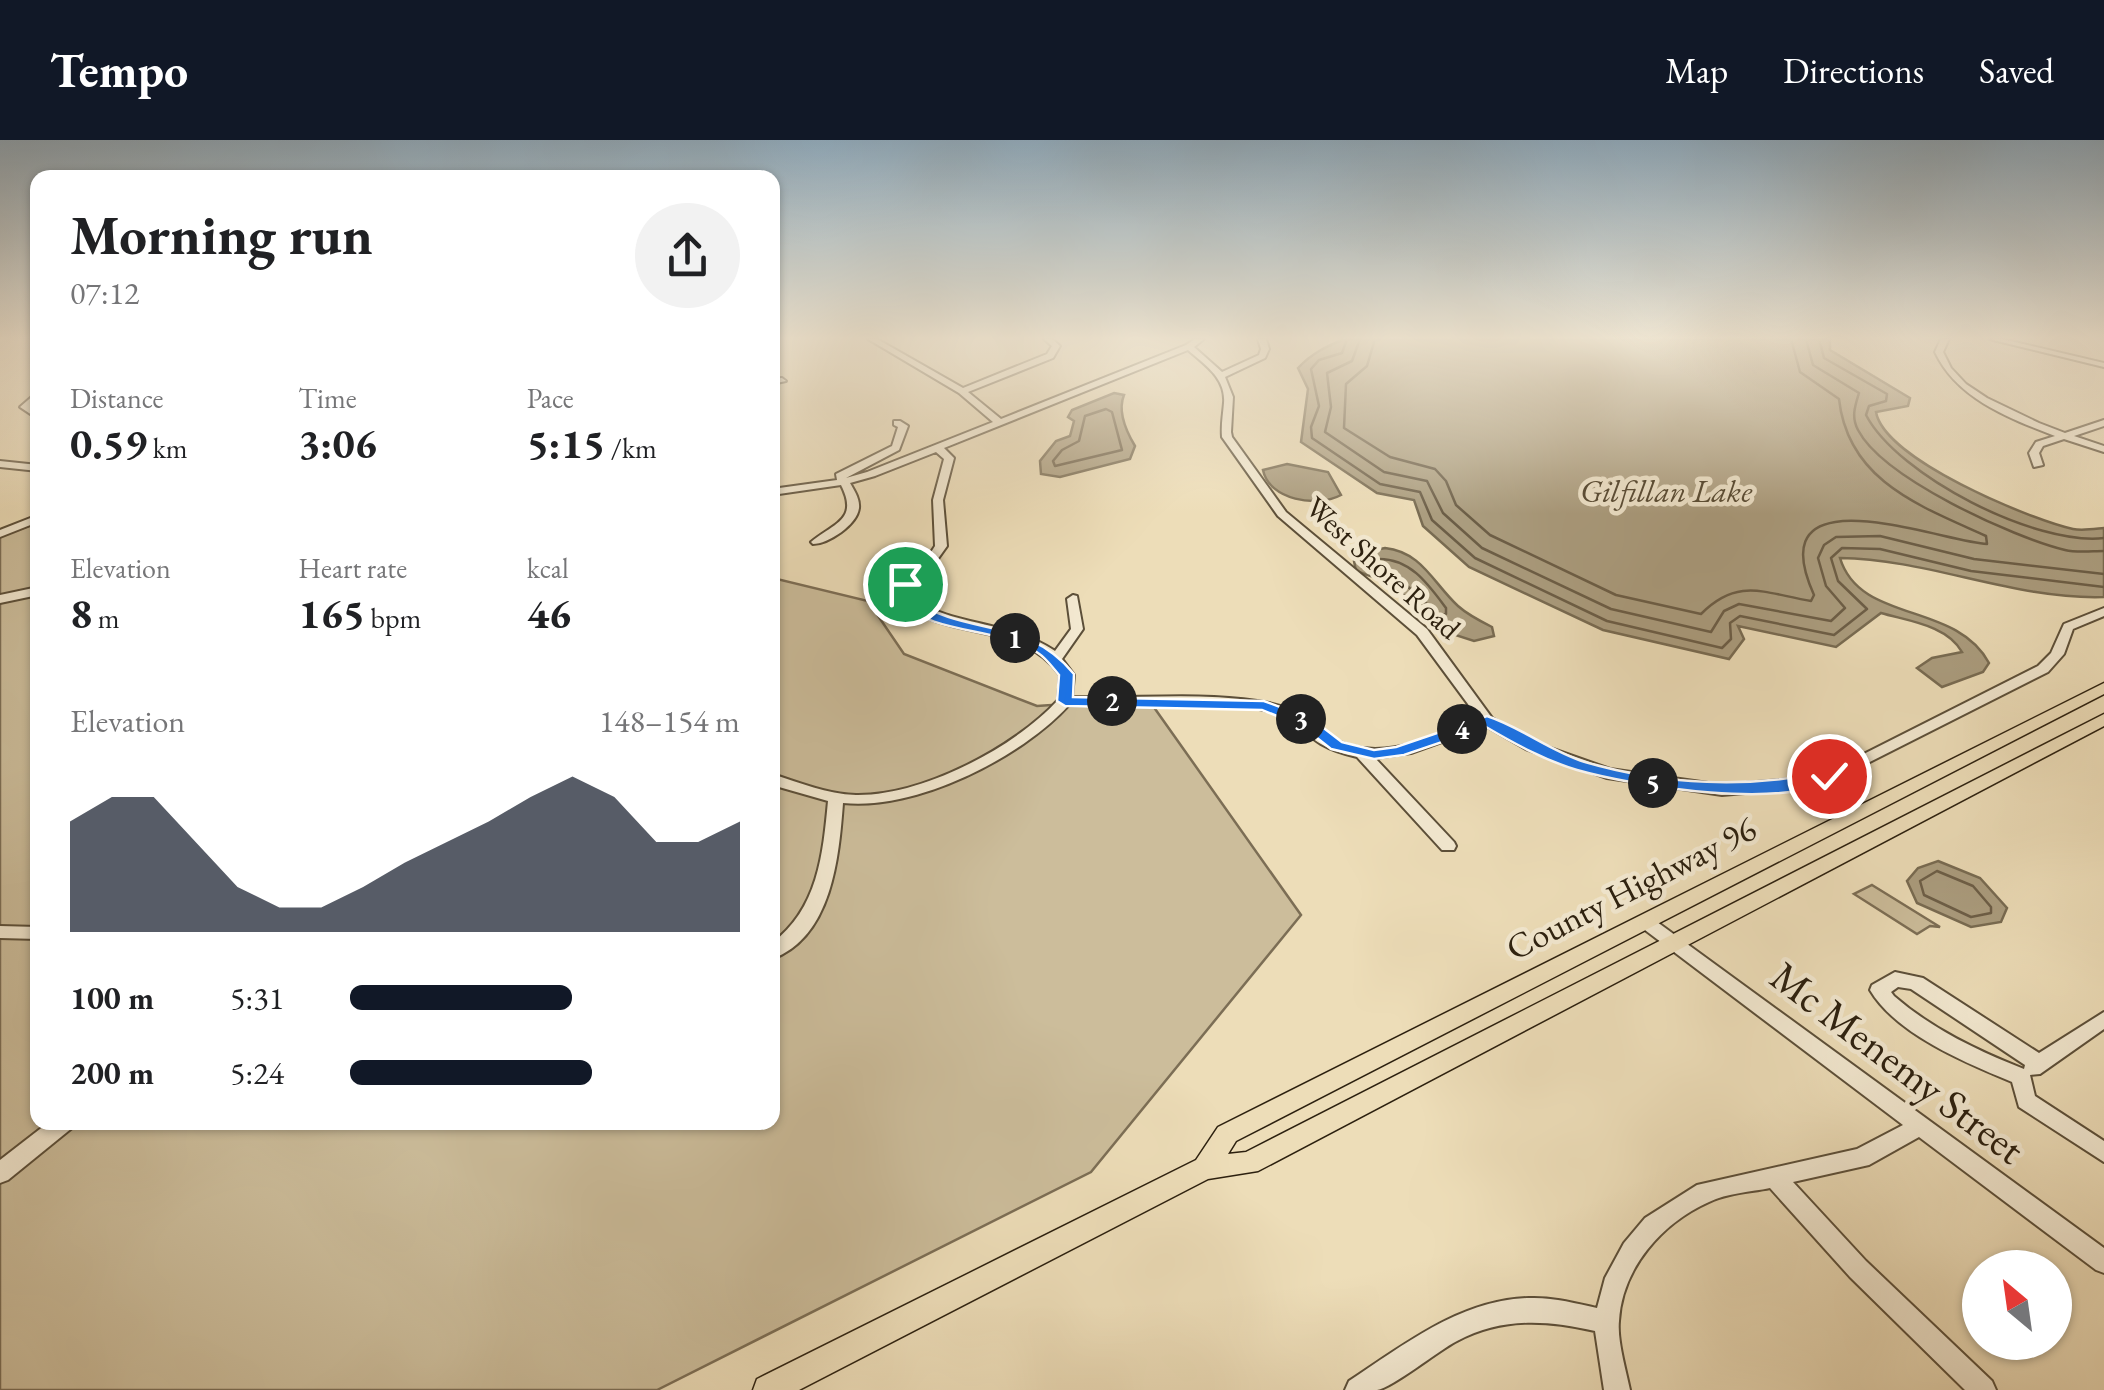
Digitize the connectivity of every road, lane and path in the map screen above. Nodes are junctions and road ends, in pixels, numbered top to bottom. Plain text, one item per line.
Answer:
1 (970, 397) edge
2 (1060, 397) edge
3 (1229, 397) edge
4 (1984, 397) edge
5 (999, 422) junction
6 (897, 423) dead end
7 (2104, 423) edge
8 (2065, 435) junction
9 (936, 448) junction
10 (2104, 449) edge
11 (0, 464) edge
12 (30, 464) edge
13 (2038, 465) dead end
14 (844, 482) junction
15 (780, 491) edge
16 (30, 521) edge
17 (0, 534) edge
18 (817, 542) dead end
19 (30, 592) edge
20 (0, 598) edge
21 (1073, 600) dead end
22 (2104, 612) edge
23 (1056, 659) junction
24 (2104, 688) edge
25 (1065, 701) junction
26 (2104, 719) edge
27 (1487, 721) junction
28 (1362, 753) junction
29 (780, 781) edge
30 (836, 798) junction
31 (1448, 846) dead end
32 (1647, 923) junction
33 (0, 932) edge
34 (30, 933) edge
35 (1676, 943) junction
36 (780, 945) edge
37 (2104, 1019) edge
38 (2030, 1070) junction
39 (1920, 1126) junction
40 (55, 1130) edge
41 (2104, 1154) edge
42 (1205, 1168) junction
43 (0, 1174) edge
44 (1776, 1179) junction
45 (2104, 1262) edge
46 (1606, 1322) junction
47 (768, 1390) edge
48 (1358, 1390) edge
49 (1617, 1390) edge
50 (1983, 1390) edge

1 - 5 street
2 - 5 street
3 - 27 street, West Shore Road
4 - 8 street
5 - 9 street
6 - 14 street
7 - 8 street
8 - 10 street
8 - 13 street
9 - 14 street
9 - 23 street
11 - 12 street
14 - 15 street
14 - 18 street
16 - 17 street
19 - 20 street
21 - 23 street
22 - 27 street
23 - 25 street
24 - 32 main road, County Highway 96
25 - 28 street
25 - 30 street
26 - 35 main road, County Highway 96
27 - 28 street
28 - 31 street
29 - 30 street
30 - 36 street
32 - 35 street, Mc Menemy Street
32 - 42 main road, County Highway 96
33 - 34 street
35 - 39 street, Mc Menemy Street
35 - 42 main road, County Highway 96
37 - 38 street
38 - 38 street
38 - 41 street
39 - 44 street
39 - 45 street, Mc Menemy Street
40 - 43 street
42 - 47 main road, County Highway 96
44 - 46 street
44 - 50 street
46 - 48 street
46 - 49 street

